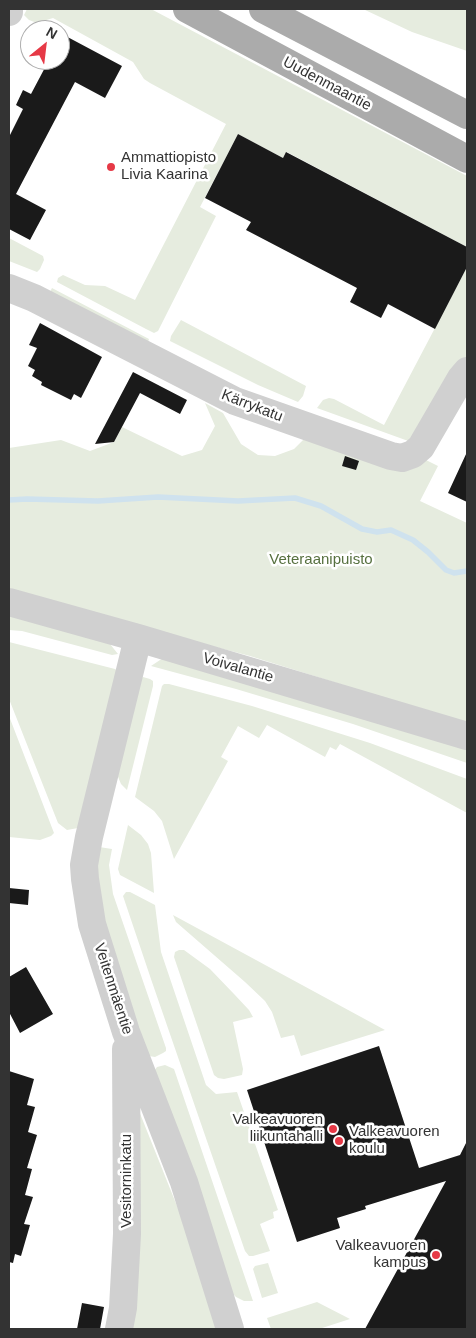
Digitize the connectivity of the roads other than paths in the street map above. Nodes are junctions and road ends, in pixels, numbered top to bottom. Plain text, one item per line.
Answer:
1 (186, 9) edge
2 (263, 9) edge
3 (467, 115) edge
4 (464, 150) edge
5 (9, 288) edge
6 (467, 370) edge
7 (9, 602) edge
8 (138, 638) junction
9 (467, 736) edge
10 (126, 1032) junction
11 (119, 1329) edge
12 (230, 1329) edge

1 - 4 main road, Uudenmaantie
2 - 3 main road
5 - 6 street, Kärrykatu
7 - 8 street, Voivalantie
8 - 9 street, Voivalantie
8 - 10 street, Veitenmäentie
10 - 11 street, Vesitorninkatu
10 - 12 street, Veitenmäentie

